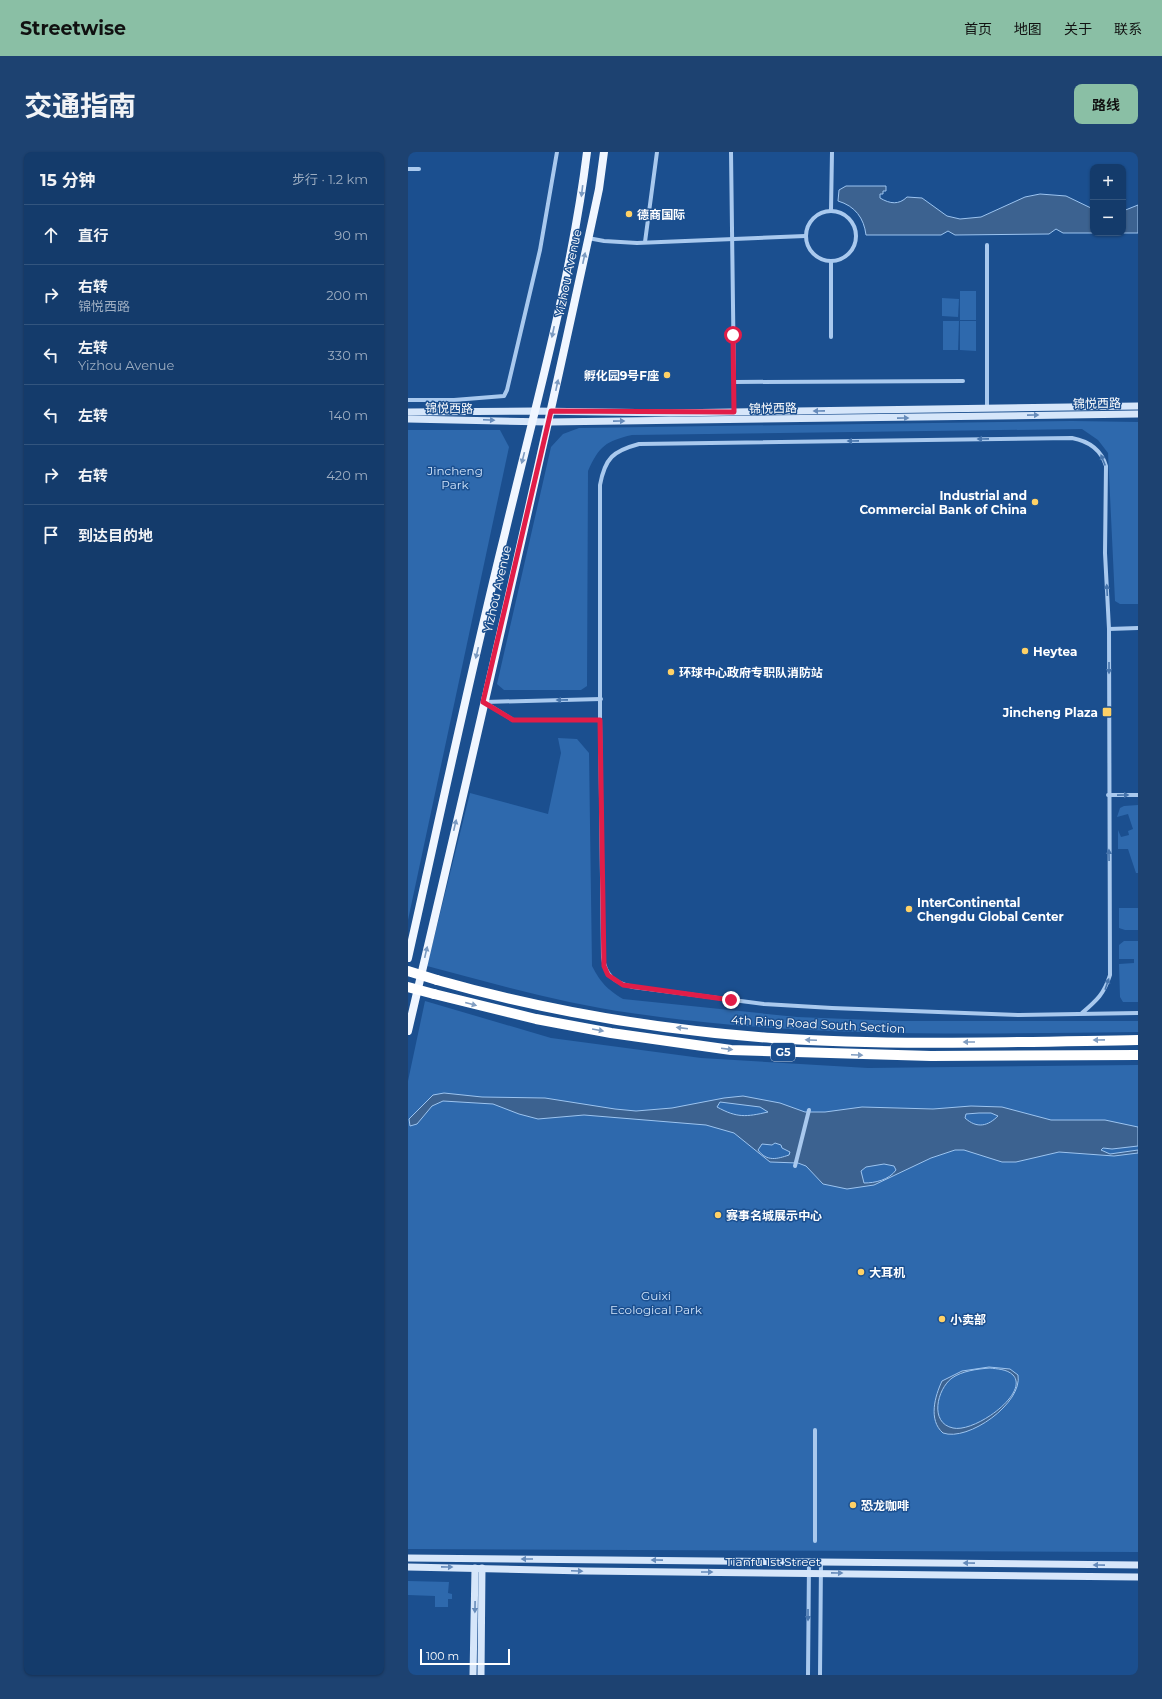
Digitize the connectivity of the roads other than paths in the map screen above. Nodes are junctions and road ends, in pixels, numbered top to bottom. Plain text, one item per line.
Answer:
1 (557, 152) edge
2 (587, 152) edge
3 (604, 152) edge
4 (657, 152) edge
5 (731, 152) edge
6 (832, 152) edge
7 (408, 169) edge
8 (419, 169) dead end
9 (831, 210) junction
10 (805, 236) junction
11 (588, 238) junction
12 (732, 240) junction
13 (645, 242) junction
14 (987, 245) dead end
15 (831, 261) junction
16 (831, 337) dead end
17 (962, 381) dead end
18 (734, 382) junction
19 (408, 400) edge
20 (1138, 406) edge
21 (987, 408) junction
22 (534, 411) junction
23 (551, 411) junction
24 (408, 412) edge
25 (734, 412) junction
26 (1138, 414) edge
27 (408, 418) edge
28 (531, 422) junction
29 (549, 422) junction
30 (1109, 628) junction
31 (1138, 628) edge
32 (600, 700) junction
33 (483, 702) junction
34 (600, 720) junction
35 (1108, 795) junction
36 (1138, 795) edge
37 (408, 958) edge
38 (408, 971) edge
39 (408, 987) edge
40 (1082, 1013) junction
41 (1138, 1013) edge
42 (408, 1031) edge
43 (1138, 1040) edge
44 (1138, 1055) edge
45 (809, 1110) dead end
46 (795, 1166) dead end
47 (815, 1430) dead end
48 (815, 1541) dead end
49 (408, 1558) edge
50 (809, 1562) junction
51 (821, 1562) junction
52 (1138, 1565) edge
53 (408, 1567) edge
54 (479, 1568) junction
55 (808, 1573) junction
56 (820, 1573) junction
57 (1138, 1577) edge
58 (473, 1675) edge
59 (481, 1675) edge
60 (808, 1675) edge
61 (820, 1675) edge

1 - 19 street
2 -> 22 main road, Yizhou Avenue
3 - 11 main road, Yizhou Avenue
4 - 13 street
5 - 12 street
6 - 9 street
7 - 8 street
9 - 10 street
9 - 15 street
10 - 12 street
10 - 15 street
11 - 13 street
23 -> 11 main road, Yizhou Avenue
12 - 13 street
12 - 18 street
14 - 21 street
15 - 16 street
17 - 18 street
18 - 25 street
20 - 21 main road, 锦悦西路
21 -> 25 main road, 锦悦西路
22 - 23 main road, 锦悦西路
22 - 24 main road, 锦悦西路
22 - 28 main road, Yizhou Avenue
23 - 25 main road, 锦悦西路
23 - 29 main road, Yizhou Avenue
29 -> 26 main road, 锦悦西路
27 -> 28 main road, 锦悦西路
28 - 29 main road, 锦悦西路
28 -> 37 main road, Yizhou Avenue
29 - 33 main road, Yizhou Avenue
30 - 31 street
30 -> 32 street
30 -> 35 street
32 -> 33 street
32 - 34 street
33 - 34 street
42 -> 33 main road, Yizhou Avenue
34 - 40 street
35 -> 36 street
40 -> 35 street
43 -> 38 highway, 4th Ring Road South Section / G5, bridge
39 -> 44 highway, G5, bridge
40 - 41 street
45 - 46 street
47 - 48 street
50 -> 49 main road, Tianfu 1st Street
50 - 51 main road, Tianfu 1st Street
50 - 55 street
52 -> 51 main road, Tianfu 1st Street
51 - 56 street
53 -> 54 main road, Tianfu 1st Street
54 -> 55 main road, Tianfu 1st Street
54 -> 58 main road
54 - 59 main road
55 - 56 main road, Tianfu 1st Street
55 -> 60 street
56 -> 57 main road, Tianfu 1st Street
56 - 61 street

